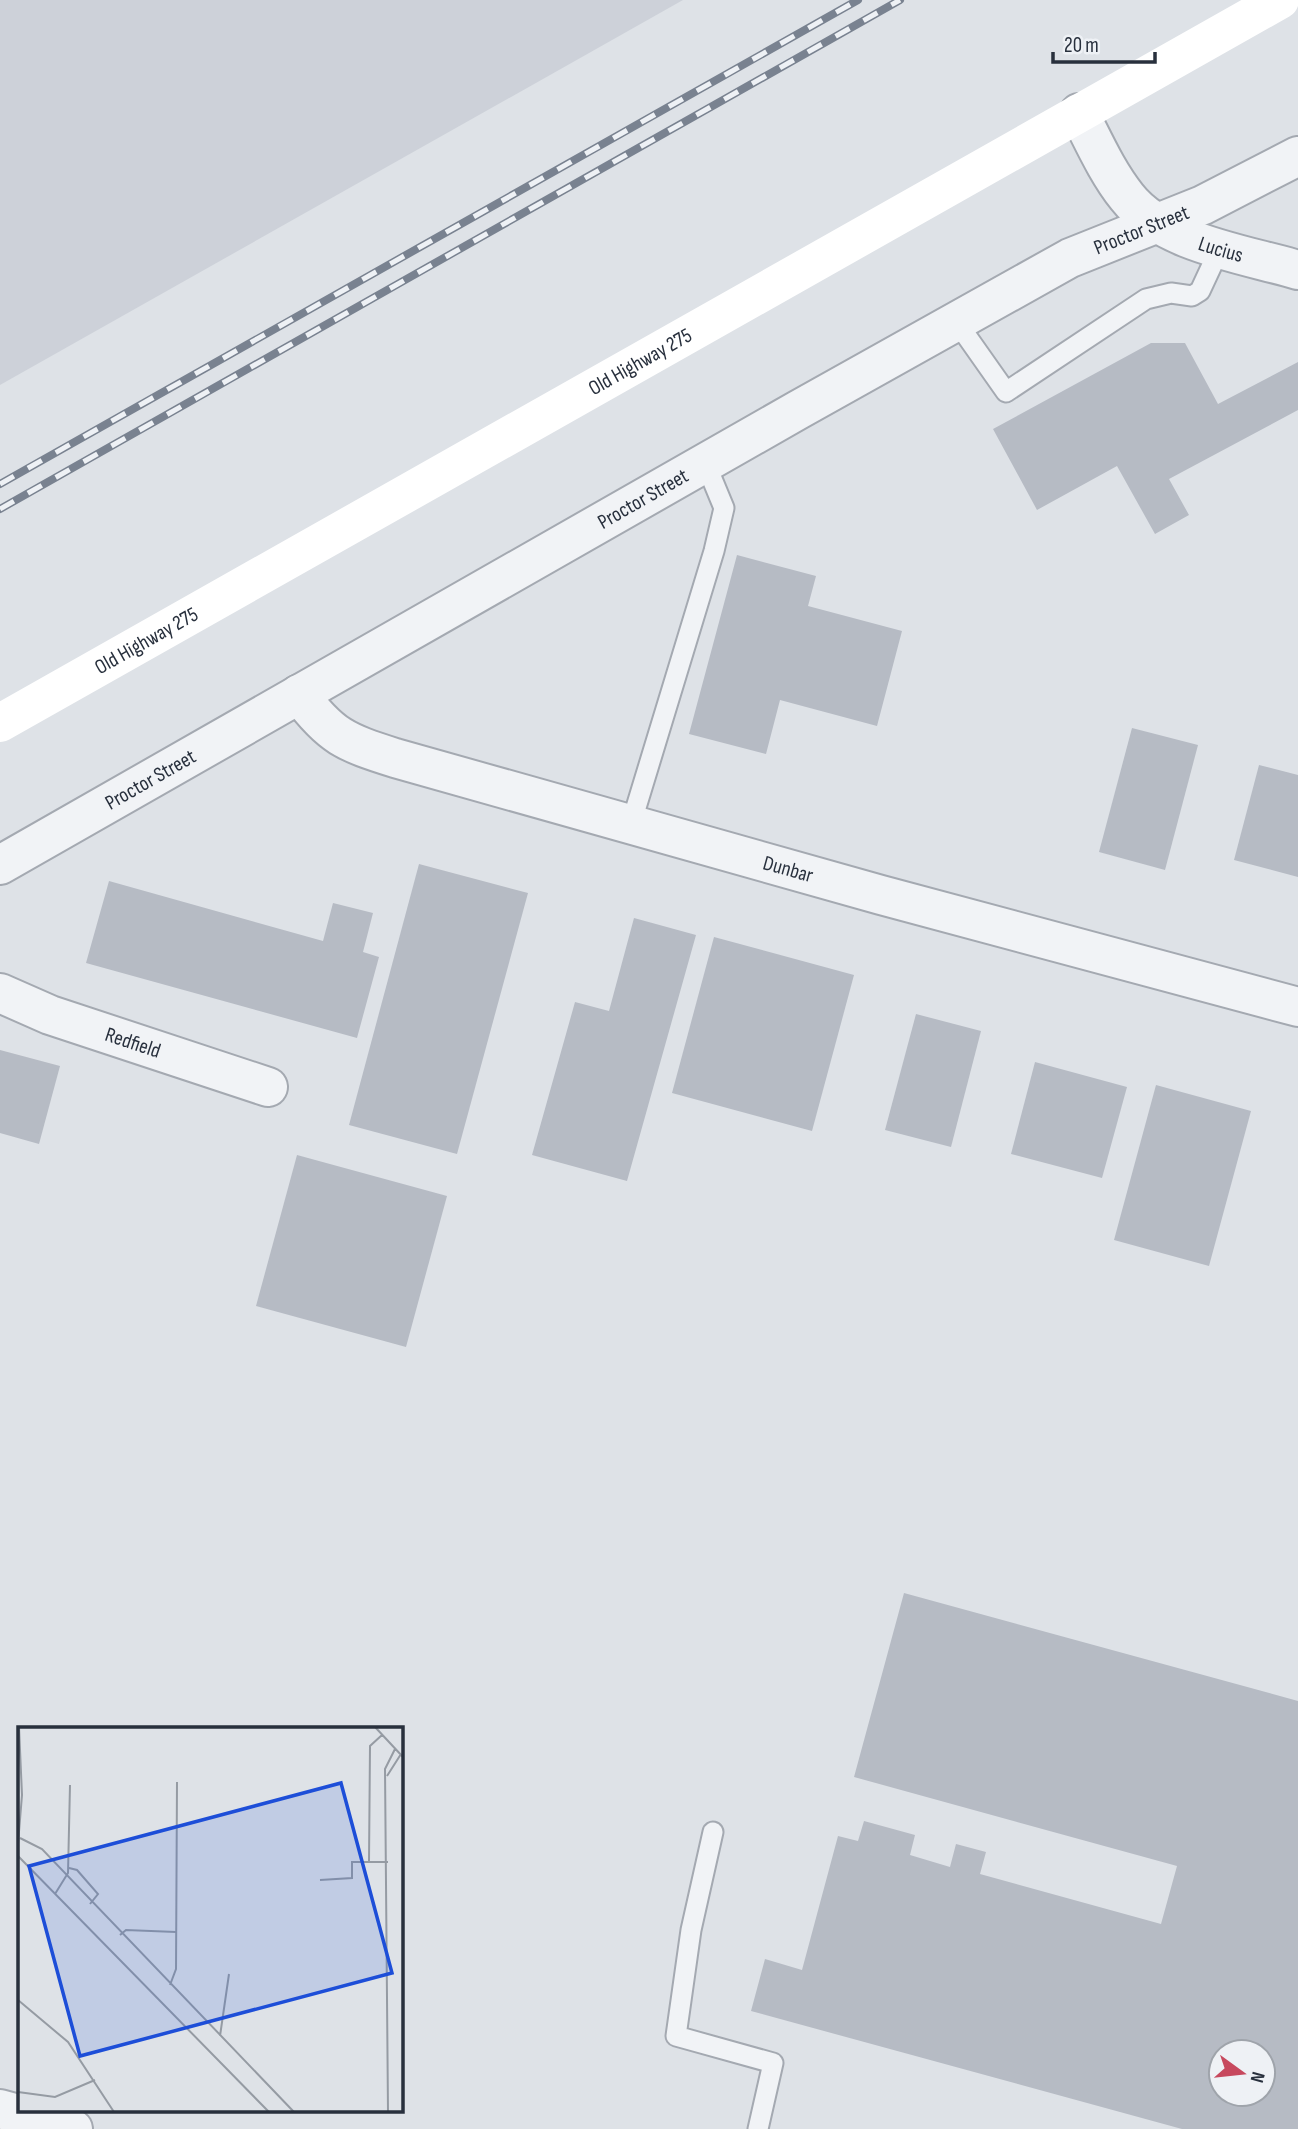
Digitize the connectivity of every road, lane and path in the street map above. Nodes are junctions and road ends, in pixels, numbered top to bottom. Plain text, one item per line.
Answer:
1 (1280, 0) edge
2 (1079, 113) junction
3 (1298, 156) edge
4 (1157, 224) junction
5 (1220, 248) junction
6 (1298, 270) edge
7 (956, 321) junction
8 (705, 463) junction
9 (299, 694) junction
10 (0, 723) edge
11 (631, 824) junction
12 (0, 865) edge
13 (0, 993) edge
14 (1298, 1007) edge
15 (268, 1087) dead end
16 (713, 1832) dead end
17 (0, 2109) edge
18 (74, 2129) edge
19 (758, 2129) edge

1 - 2 main road, Old Highway 275
2 - 4 street, Lucius
2 - 10 main road, Old Highway 275
3 - 4 street, Proctor Street
4 - 5 street, Lucius
4 - 7 street, Proctor Street
5 - 6 street, Lucius
5 - 7 lane
7 - 8 street, Proctor Street
8 - 9 street, Proctor Street
8 - 11 lane
9 - 11 street, Dunbar
9 - 12 street, Proctor Street
11 - 14 street, Dunbar
13 - 15 street, Redfield
16 - 19 lane
17 - 18 street

